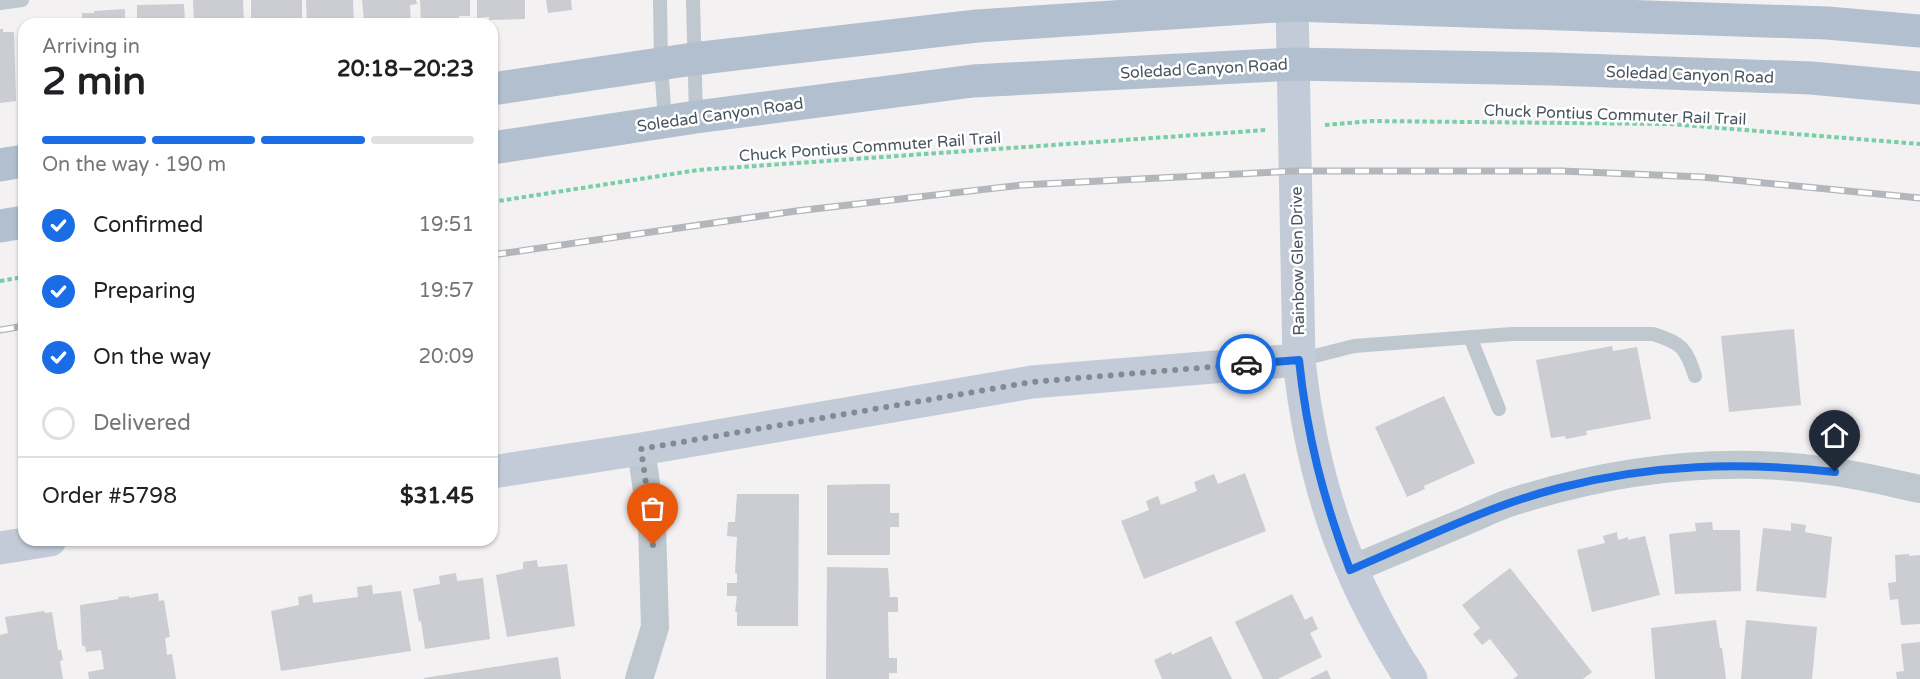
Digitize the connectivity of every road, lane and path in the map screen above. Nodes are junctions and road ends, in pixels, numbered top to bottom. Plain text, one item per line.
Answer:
1 (22, 0) edge
2 (660, 0) edge
3 (693, 0) edge
4 (0, 3) edge
5 (1292, 3) edge
6 (1920, 32) edge
7 (693, 59) junction
8 (661, 64) junction
9 (1293, 64) junction
10 (1920, 88) edge
11 (498, 89) edge
12 (680, 119) junction
13 (1344, 123) dead end
14 (1252, 131) dead end
15 (1920, 144) edge
16 (498, 147) edge
17 (18, 162) edge
18 (0, 165) edge
19 (498, 201) edge
20 (18, 223) edge
21 (0, 226) edge
22 (18, 278) edge
23 (0, 281) edge
24 (1470, 337) junction
25 (1299, 360) junction
26 (1695, 376) dead end
27 (1499, 409) dead end
28 (641, 449) junction
29 (498, 471) edge
30 (1920, 489) edge
31 (18, 545) edge
32 (0, 548) edge
33 (1350, 570) junction
34 (639, 679) edge
35 (1411, 679) edge

1 - 4 lane
2 - 8 lane
3 - 7 lane
5 - 6 main road
5 - 7 main road
5 - 9 street, Rainbow Glen Drive
7 - 8 main road
7 - 12 lane
8 - 11 main road
8 - 12 lane
9 - 10 main road, Soledad Canyon Road
9 - 12 main road, Soledad Canyon Road
9 - 25 street, Rainbow Glen Drive
12 - 16 main road, Soledad Canyon Road
13 - 15 path, Chuck Pontius Commuter Rail Trail
14 - 19 path, Chuck Pontius Commuter Rail Trail
17 - 18 main road
20 - 21 main road
22 - 23 path
24 - 25 lane
24 - 26 lane
24 - 27 lane
25 - 28 street
25 - 33 street, Rainbow Glen Drive
28 - 29 street
28 - 34 street
30 - 33 street
31 - 32 street
33 - 35 street, Rainbow Glen Drive

